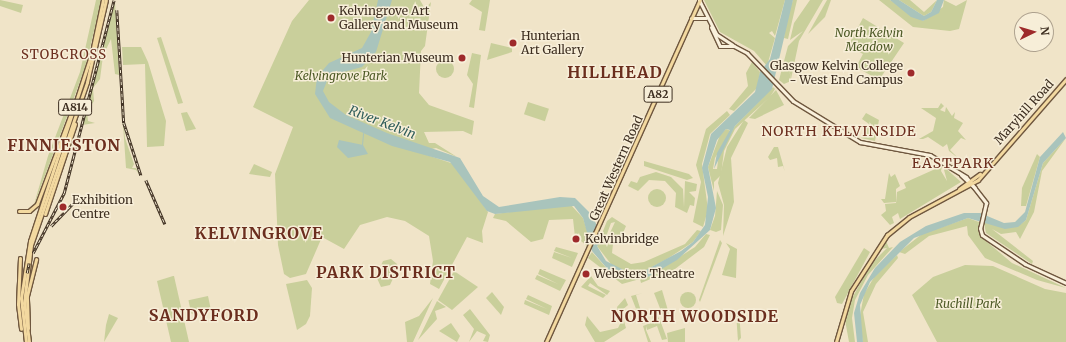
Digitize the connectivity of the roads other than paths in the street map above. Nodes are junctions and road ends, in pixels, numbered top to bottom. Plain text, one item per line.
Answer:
1 (103, 0) edge
2 (106, 0) edge
3 (700, 0) edge
4 (691, 18) junction
5 (706, 18) junction
6 (711, 27) junction
7 (723, 40) junction
8 (718, 43) junction
9 (724, 45) junction
10 (734, 46) junction
11 (1066, 79) edge
12 (79, 101) junction
13 (970, 182) junction
14 (19, 211) dead end
15 (45, 214) dead end
16 (20, 258) dead end
17 (36, 260) dead end
18 (25, 275) junction
19 (1066, 283) edge
20 (25, 342) edge
21 (29, 342) edge
22 (546, 342) edge
23 (836, 342) edge

1 - 12 main road, A814
2 - 12 main road, A814
3 - 4 main road, Great Western Road / A82
3 - 5 main road
4 - 5 main road
4 - 22 main road, Great Western Road / A82
5 - 6 main road
6 - 7 main road
6 - 8 main road
7 - 8 main road
7 - 9 main road
7 - 10 main road
8 - 9 main road
9 - 10 main road
10 - 13 main road
11 - 13 main road, Maryhill Road
12 - 14 main road
12 - 15 main road
12 - 18 main road, A814
13 - 19 main road
13 - 23 main road, Maryhill Road
16 - 20 main road
17 - 21 main road
18 - 20 main road, A814
18 - 21 main road, A814

